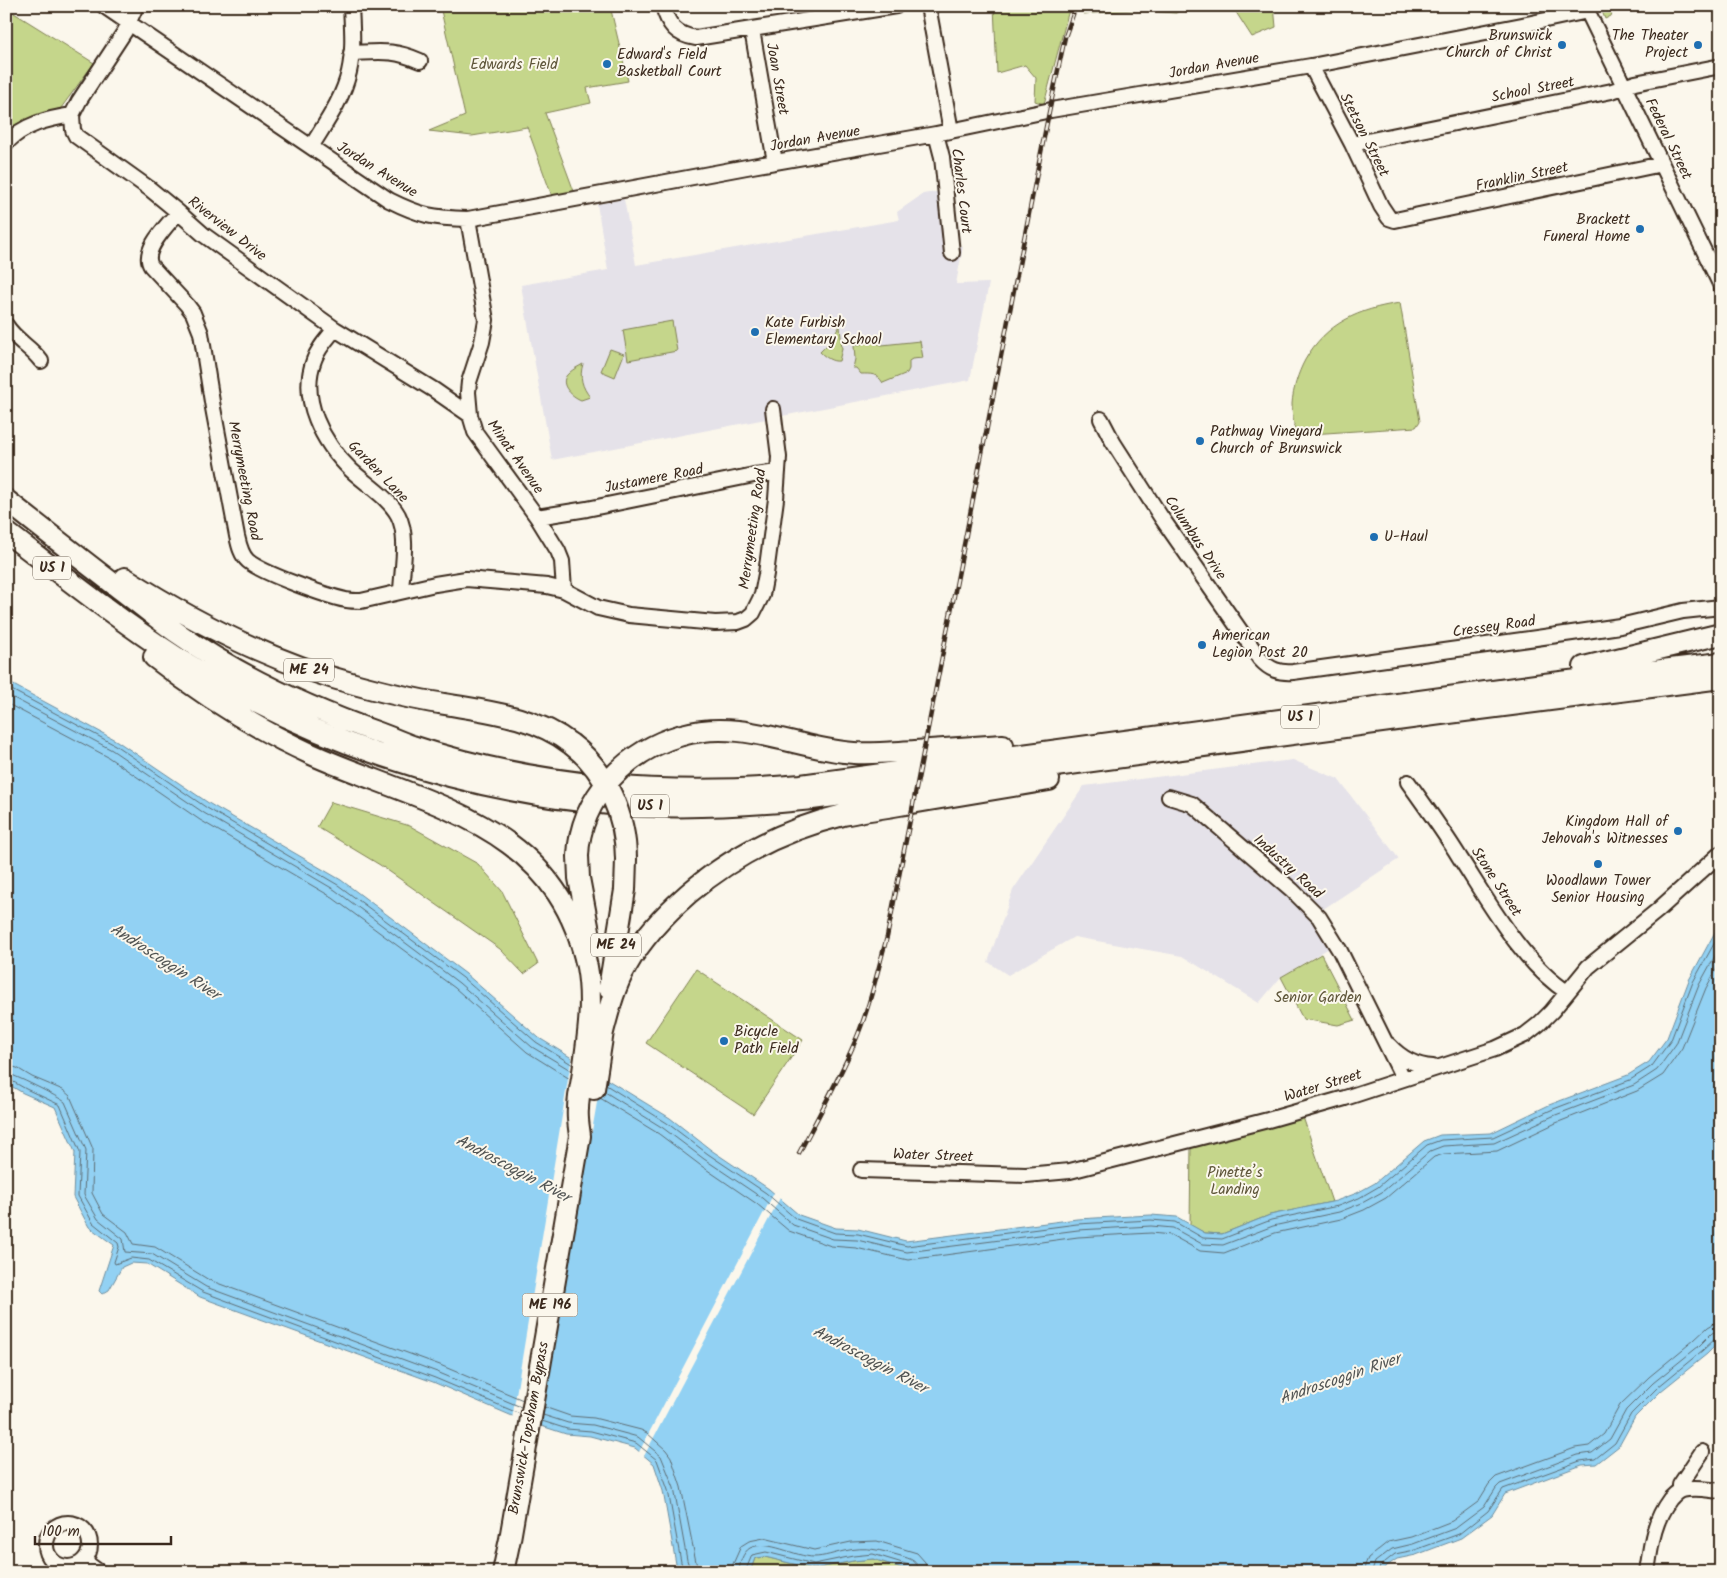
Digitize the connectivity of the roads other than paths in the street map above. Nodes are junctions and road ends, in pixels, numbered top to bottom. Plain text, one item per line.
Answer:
1 (104, 6) edge
2 (136, 6) edge
3 (351, 6) edge
4 (663, 6) edge
5 (896, 6) edge
6 (928, 6) edge
7 (1586, 9) edge
8 (129, 24) junction
9 (752, 30) junction
10 (351, 53) junction
11 (420, 61) dead end
12 (1311, 66) junction
13 (1721, 66) edge
14 (1625, 86) junction
15 (72, 115) junction
16 (951, 131) junction
17 (936, 134) junction
18 (6, 143) edge
19 (1352, 144) junction
20 (311, 147) junction
21 (774, 162) junction
22 (1662, 164) junction
23 (178, 212) junction
24 (1389, 218) joint
25 (468, 219) junction
26 (952, 253) dead end
27 (1721, 286) edge
28 (6, 325) edge
29 (335, 329) junction
30 (42, 361) dead end
31 (774, 409) dead end
32 (470, 415) junction
33 (1101, 419) dead end
34 (778, 472) junction
35 (6, 500) edge
36 (537, 517) junction
37 (6, 532) edge
38 (66, 547) junction
39 (564, 590) junction
40 (401, 591) junction
41 (99, 604) junction
42 (1721, 607) edge
43 (1721, 634) edge
44 (1721, 663) edge
45 (1272, 669) joint
46 (1721, 678) edge
47 (1516, 688) junction
48 (1242, 741) junction
49 (1084, 747) junction
50 (1408, 782) dead end
51 (1169, 796) dead end
52 (1721, 853) edge
53 (1567, 992) junction
54 (596, 1029) junction
55 (1386, 1041) junction
56 (1436, 1067) junction
57 (1403, 1078) junction
58 (860, 1170) dead end
59 (1702, 1452) dead end
60 (1680, 1490) junction
61 (1721, 1491) edge
62 (84, 1561) dead end
63 (99, 1572) edge
64 (503, 1572) edge
65 (1647, 1572) edge

1 - 8 street, Jordan Avenue
2 - 8 street
3 - 10 street
4 - 9 street
5 - 9 street
6 - 16 street
7 - 12 street, Jordan Avenue
7 - 14 street, Federal Street
8 - 15 street
8 - 20 street, Jordan Avenue
9 - 21 street, Joan Street
10 - 11 street
10 - 20 street
12 - 16 street, Jordan Avenue
12 - 19 street, Stetson Street
13 - 14 street, School Street
14 - 19 street, School Street
14 - 22 street, Federal Street
15 - 18 street
15 - 23 street, Riverview Drive
16 - 17 street, Jordan Avenue
17 - 21 street, Jordan Avenue
17 - 26 street, Charles Court
19 - 24 street, Stetson Street
20 - 25 street, Jordan Avenue
21 - 25 street, Jordan Avenue
22 - 24 street, Franklin Street
22 - 27 street, Federal Street
23 - 29 street, Riverview Drive
23 - 40 street, Merrymeeting Road
25 - 32 street, Minat Avenue
28 - 30 street
29 - 32 street, Riverview Drive
29 - 40 street, Garden Lane
31 - 34 street, Merrymeeting Road
32 - 36 street, Minat Avenue
33 - 45 street, Columbus Drive
34 - 36 street, Justamere Road
34 - 39 street, Merrymeeting Road
35 - 38 highway, US 1
36 - 39 street, Minat Avenue
37 - 41 highway, US 1
38 - 49 highway, US 1
38 - 54 highway, ME 24, bridge
39 - 40 street, Merrymeeting Road
41 - 48 highway, US 1
41 - 54 highway, ME 24
42 - 45 street, Cressey Road
43 - 47 highway
44 - 47 highway, US 1
46 - 48 highway, US 1
47 - 49 highway, US 1
48 - 54 highway
49 - 54 highway, bridge
50 - 53 street, Stone Street
51 - 55 street, Industry Road
52 - 53 street, Water Street
53 - 56 street, Water Street
54 - 64 highway, Brunswick-Topsham Bypass / ME 196
55 - 56 street, Industry Road
55 - 57 street, Industry Road
56 - 57 street, Water Street
57 - 58 street, Water Street
59 - 60 street
60 - 61 street
60 - 65 street
62 - 63 street

